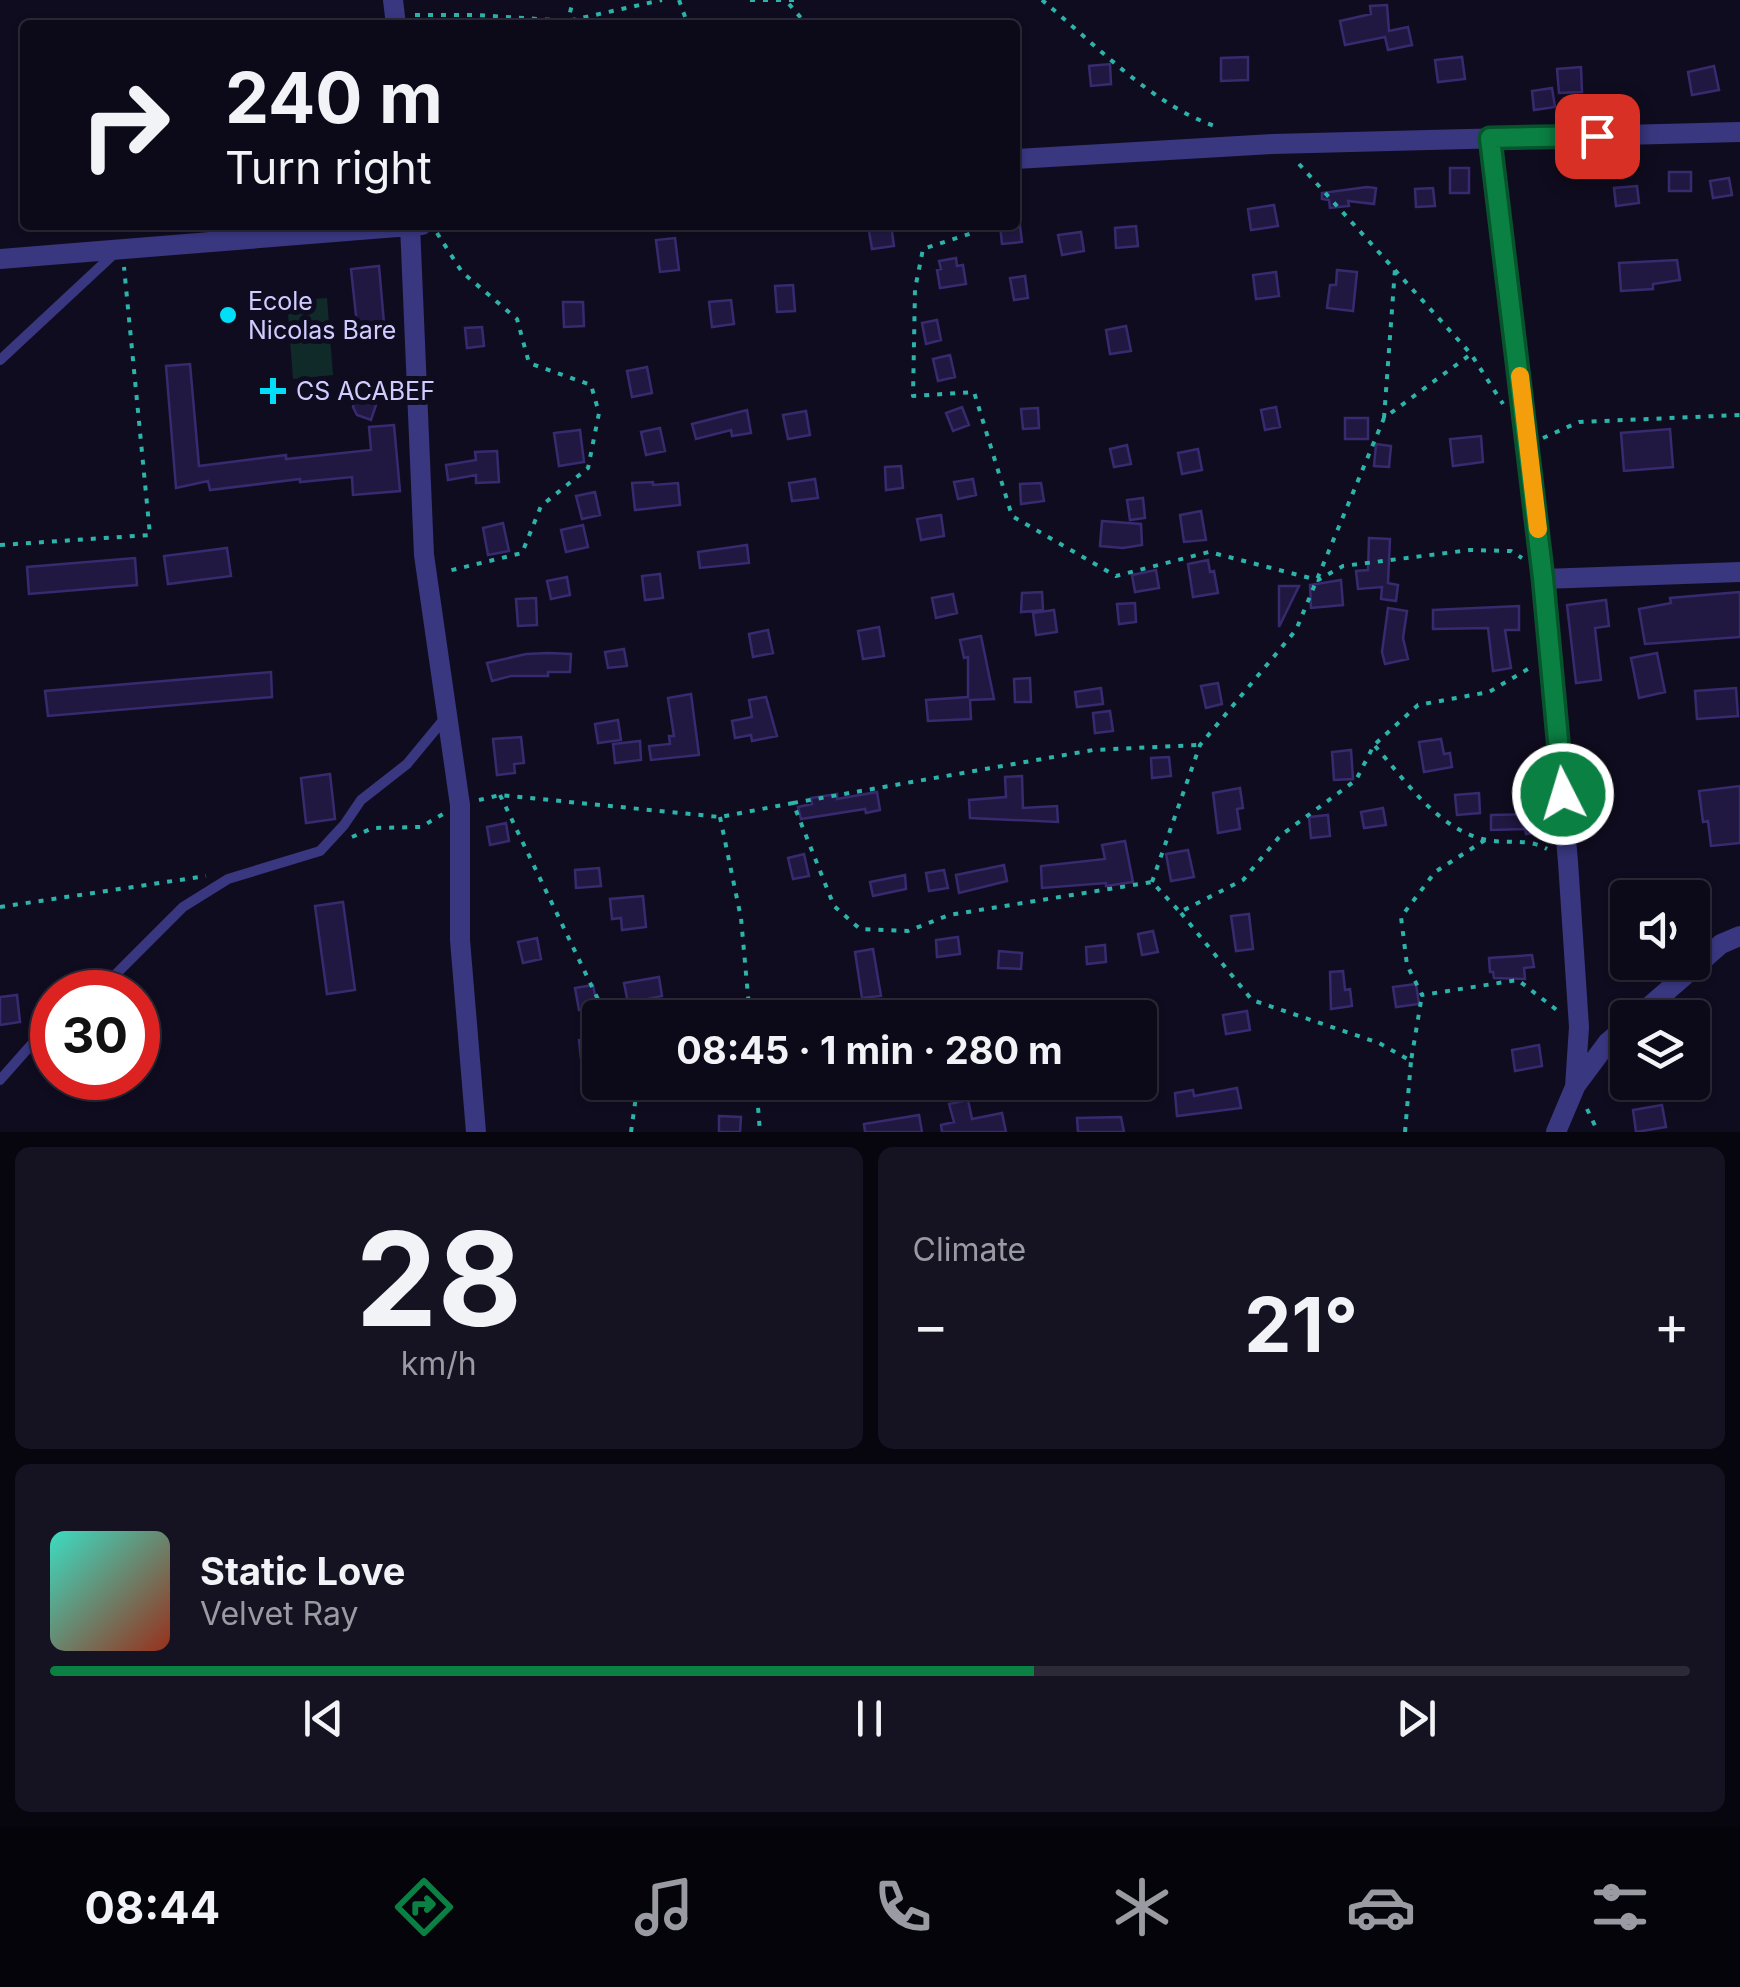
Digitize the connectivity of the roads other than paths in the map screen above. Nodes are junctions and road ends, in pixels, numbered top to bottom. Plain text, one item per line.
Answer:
1 (1740, 132) edge
2 (1490, 138) junction
3 (1020, 159) edge
4 (362, 230) edge
5 (415, 230) edge
6 (121, 248) junction
7 (0, 259) edge
8 (0, 360) edge
9 (1740, 572) edge
10 (1543, 574) junction
11 (448, 714) junction
12 (1740, 936) edge
13 (120, 970) edge
14 (1657, 1000) edge
15 (1610, 1040) edge
16 (30, 1047) edge
17 (0, 1080) edge
18 (1575, 1087) junction
19 (476, 1132) edge
20 (1556, 1132) edge

1 - 2 street
2 - 3 street
2 - 10 street
4 - 6 street
5 - 11 street
6 - 7 street
6 - 8 lane
9 - 10 street
10 - 18 street
11 - 13 lane
11 - 19 street
12 - 14 street
15 - 18 street
16 - 17 lane
18 - 20 street

